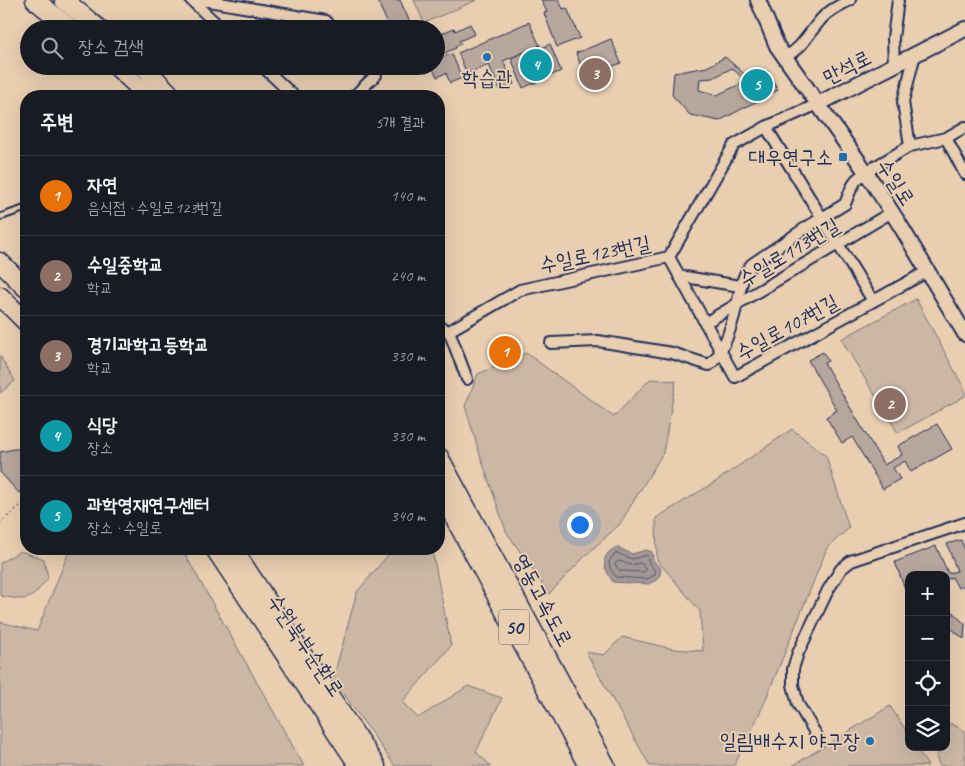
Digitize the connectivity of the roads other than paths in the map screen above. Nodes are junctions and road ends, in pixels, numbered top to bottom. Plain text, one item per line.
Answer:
1 (36, 0) edge
2 (64, 0) edge
3 (191, 0) edge
4 (202, 0) edge
5 (758, 0) edge
6 (850, 0) edge
7 (898, 0) edge
8 (59, 20) edge
9 (88, 20) edge
10 (212, 20) edge
11 (320, 20) edge
12 (965, 29) edge
13 (916, 54) junction
14 (785, 57) junction
15 (894, 66) junction
16 (126, 75) edge
17 (152, 75) edge
18 (272, 75) edge
19 (376, 75) edge
20 (142, 90) edge
21 (166, 90) edge
22 (288, 90) edge
23 (360, 90) edge
24 (818, 104) junction
25 (766, 127) junction
26 (965, 127) edge
27 (946, 138) junction
28 (910, 146) junction
29 (961, 157) edge
30 (866, 172) junction
31 (965, 174) edge
32 (20, 210) edge
33 (892, 212) junction
34 (0, 218) edge
35 (822, 218) junction
36 (838, 245) junction
37 (669, 257) junction
38 (0, 262) edge
39 (928, 271) junction
40 (679, 276) junction
41 (20, 282) edge
42 (740, 286) junction
43 (0, 296) edge
44 (872, 301) junction
45 (737, 305) junction
46 (20, 316) edge
47 (705, 323) junction
48 (445, 328) edge
49 (445, 331) edge
50 (965, 333) edge
51 (551, 342) dead end
52 (721, 352) junction
53 (467, 379) dead end
54 (445, 468) edge
55 (445, 500) edge
56 (965, 523) edge
57 (219, 555) edge
58 (237, 555) edge
59 (817, 736) dead end
60 (360, 766) edge
61 (376, 766) edge
62 (588, 766) edge
63 (606, 766) edge

1 - 8 highway
2 - 9 highway
3 - 10 street
4 - 11 street
5 - 14 street, 수일로
6 - 14 street
7 - 15 street, 만석로
12 - 13 street, 만석로
13 - 15 street, 만석로
13 - 28 street
14 - 24 street, 수일로
15 - 24 street, 만석로
16 - 20 highway
17 - 21 highway
18 - 22 street
19 - 23 street
24 - 25 street, 수일로123번길
24 - 30 street, 수일로
25 - 35 street, 수일로107번길
25 - 37 street, 수일로123번길
26 - 27 street
27 - 28 street
27 - 29 street
28 - 30 street
29 - 31 street
30 - 33 street, 수일로
30 - 35 street
32 - 34 lane
33 - 36 street, 수일로113번길
33 - 39 street, 수일로
35 - 36 street, 수일로107번길
35 - 42 street
36 - 44 street, 수일로107번길
36 - 45 street, 수일로113번길
37 - 40 street, 수일로107번길
37 - 48 street, 수일로123번길
38 - 41 highway
39 - 44 street, 수일로107번길
39 - 50 street, 수일로
40 - 42 street
40 - 47 street, 수일로107번길
42 - 45 street
43 - 46 highway
44 - 52 street, 수일로107번길
45 - 47 street, 수일로113번길
45 - 52 street
47 - 52 street, 수일로107번길
49 - 53 street
51 - 52 street
54 - 63 highway, 영동고속도로 / 50
55 - 62 highway, 영동고속도로 / 50
56 - 59 street
57 - 60 highway, 수원북부순환로
58 - 61 highway, 수원북부순환로

